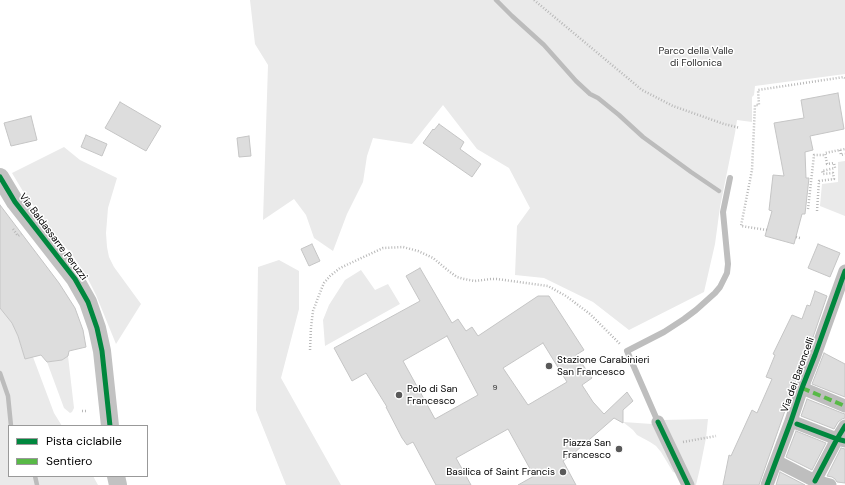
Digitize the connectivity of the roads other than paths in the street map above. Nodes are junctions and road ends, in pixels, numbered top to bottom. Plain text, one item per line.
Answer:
1 (0, 177) edge
2 (730, 178) dead end
3 (845, 271) edge
4 (802, 388) junction
5 (845, 406) edge
6 (658, 422) joint
7 (794, 423) junction
8 (110, 425) edge
9 (845, 426) edge
10 (841, 440) edge
11 (776, 461) junction
12 (815, 481) junction
13 (688, 485) edge
14 (766, 485) edge
15 (830, 485) edge

1 - 8 street, Via Baldassarre Peruzzi
2 - 6 lane
3 - 4 street, Via dei Baroncelli
4 - 5 street
4 - 7 street, Via dei Baroncelli
6 - 13 street
7 - 10 street
7 - 11 street, Via dei Baroncelli
9 - 10 street
10 - 12 street
11 - 12 street
11 - 14 street, Via dei Baroncelli
12 - 15 street

